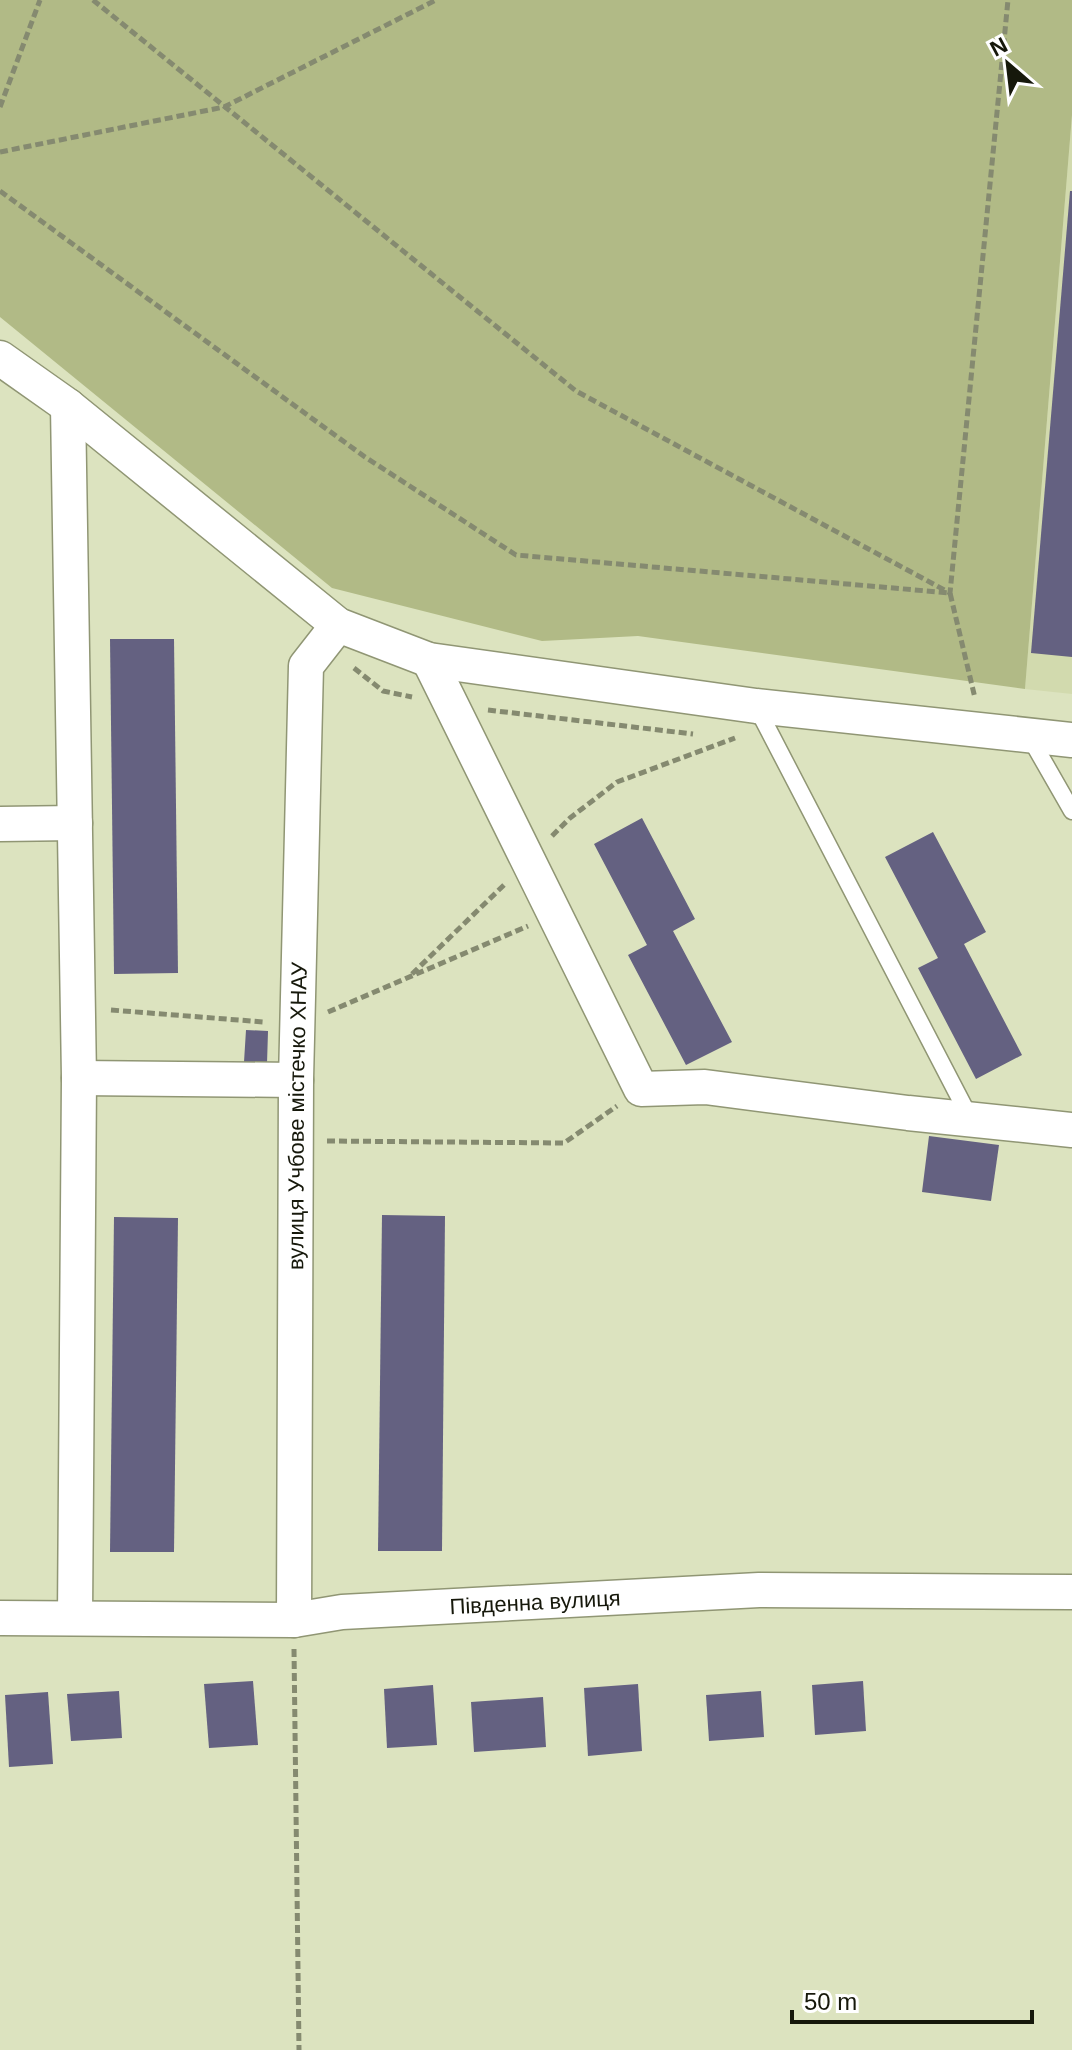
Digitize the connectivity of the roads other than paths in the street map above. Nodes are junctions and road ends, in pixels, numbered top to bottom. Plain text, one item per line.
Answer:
1 (0, 358) edge
2 (68, 406) junction
3 (338, 625) junction
4 (429, 660) junction
5 (756, 706) junction
6 (1028, 735) junction
7 (1072, 740) edge
8 (1072, 811) edge
9 (75, 823) junction
10 (0, 824) edge
11 (79, 1078) junction
12 (296, 1080) junction
13 (971, 1120) junction
14 (1072, 1130) edge
15 (1072, 1592) edge
16 (75, 1617) junction
17 (0, 1618) edge
18 (294, 1620) junction

1 - 2 street
2 - 3 street
2 - 9 street
3 - 4 street
3 - 12 street, вулиця Учбове містечко ХНАУ
4 - 5 street
4 - 13 street
5 - 6 street
5 - 13 lane
6 - 7 street
6 - 8 lane
9 - 10 street
9 - 11 street
11 - 12 street
11 - 16 street
12 - 18 street, вулиця Учбове містечко ХНАУ
13 - 14 street
15 - 18 street, Південна вулиця
16 - 17 street, Південна вулиця
16 - 18 street, Південна вулиця

